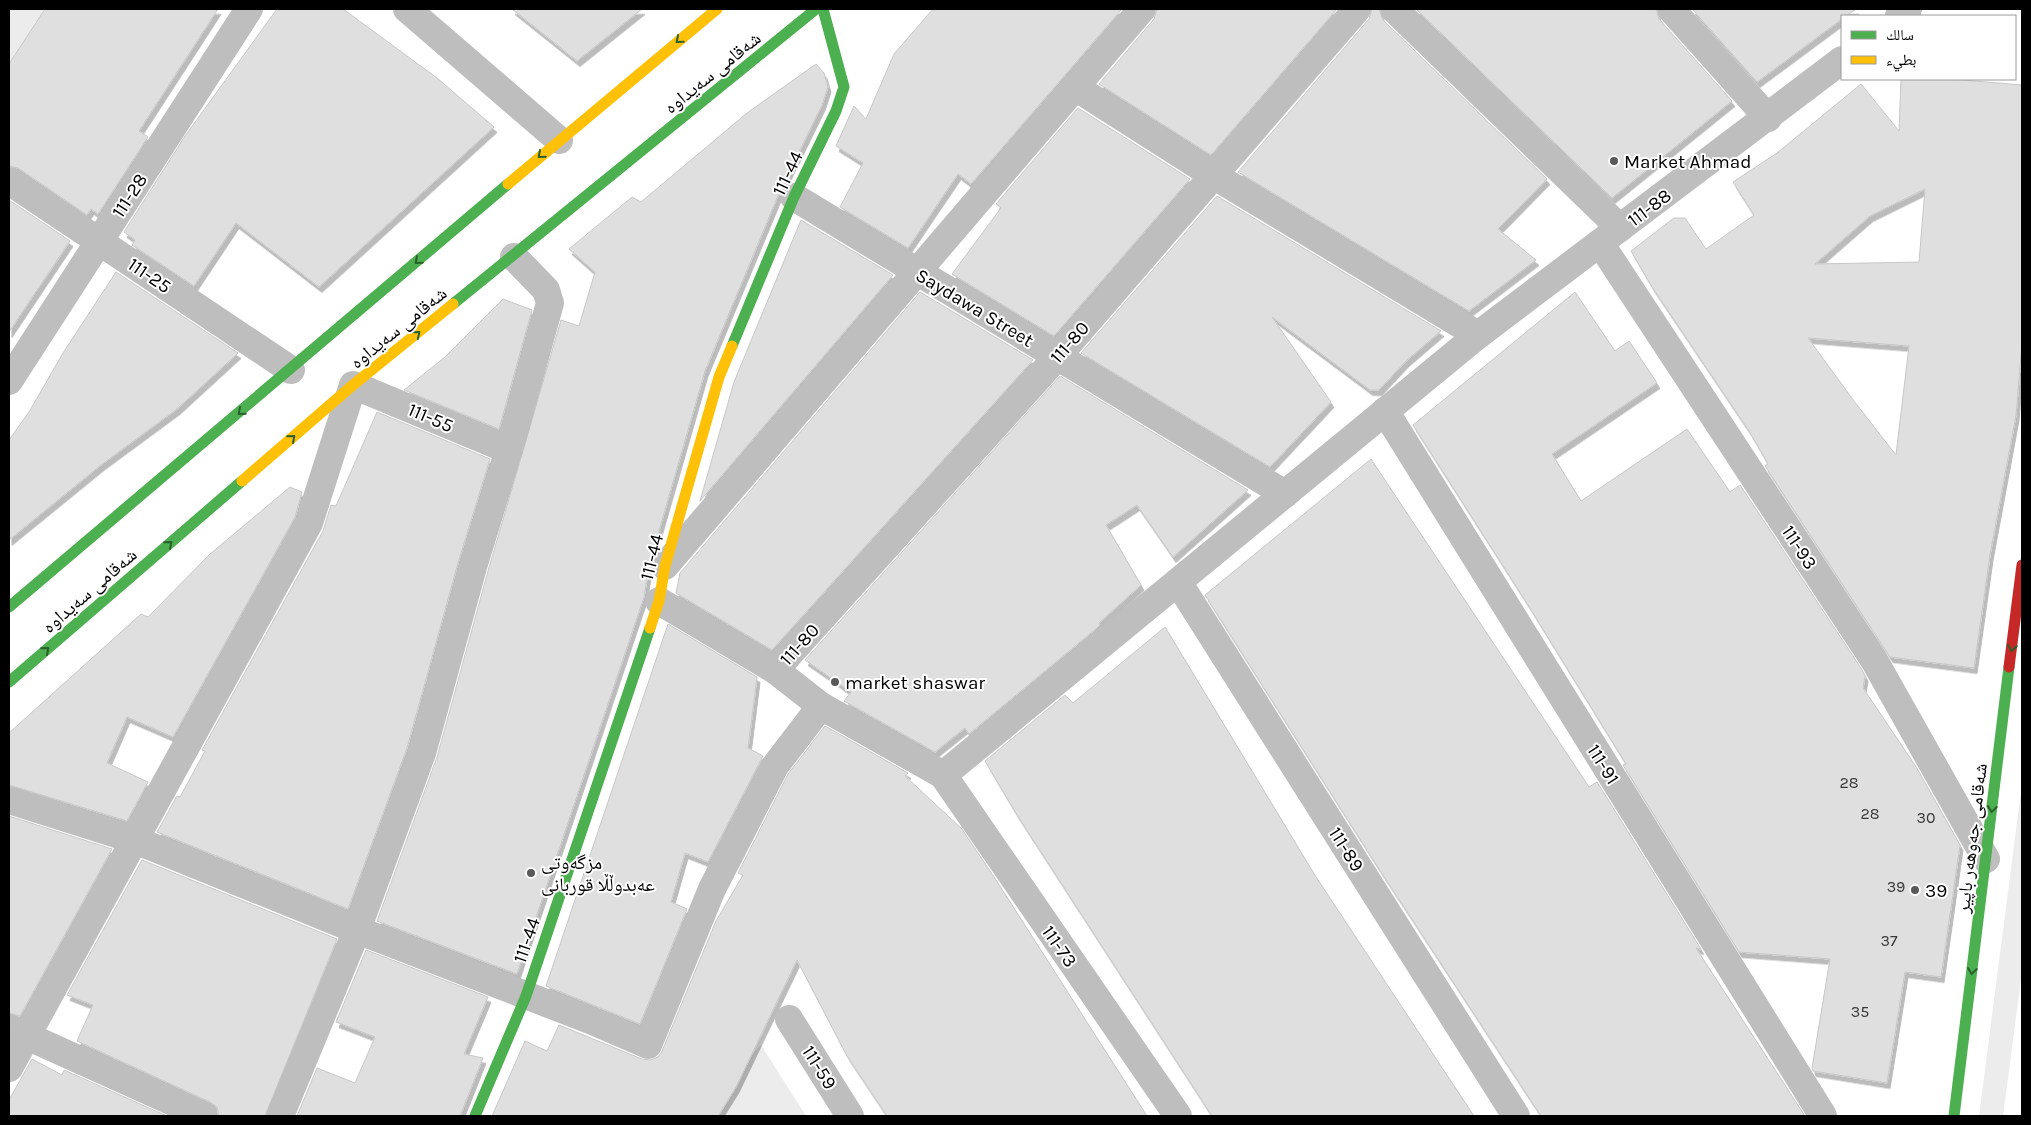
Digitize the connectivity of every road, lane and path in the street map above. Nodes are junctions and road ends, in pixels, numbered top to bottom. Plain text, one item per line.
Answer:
1 (249, 9) edge
2 (407, 9) edge
3 (717, 9) edge
4 (816, 9) edge
5 (823, 9) edge
6 (1142, 9) edge
7 (1357, 9) edge
8 (1394, 9) edge
9 (1671, 9) edge
10 (1841, 61) edge
11 (1075, 88) junction
12 (1768, 118) junction
13 (558, 140) junction
14 (1213, 175) junction
15 (9, 181) edge
16 (794, 197) junction
17 (1610, 236) junction
18 (99, 241) junction
19 (514, 257) junction
20 (917, 272) junction
21 (1478, 335) junction
22 (1056, 357) junction
23 (291, 370) junction
24 (9, 382) edge
25 (354, 385) junction
26 (1385, 411) junction
27 (509, 450) junction
28 (1284, 494) junction
29 (2022, 565) edge
30 (665, 566) junction
31 (1178, 582) junction
32 (659, 601) junction
33 (9, 608) edge
34 (775, 670) junction
35 (9, 682) edge
36 (821, 706) junction
37 (943, 775) junction
38 (9, 800) edge
39 (135, 840) junction
40 (1986, 859) junction
41 (357, 930) junction
42 (526, 996) junction
43 (789, 1019) dead end
44 (18, 1032) edge
45 (9, 1068) edge
46 (204, 1116) edge
47 (280, 1116) edge
48 (475, 1116) edge
49 (850, 1116) edge
50 (1178, 1116) edge
51 (1516, 1116) edge
52 (1823, 1116) edge
53 (1954, 1116) edge

1 - 18 street, 111-28
2 - 13 street
3 -> 13 street, شەقامی سەیداوە
4 - 19 street, شەقامی سەیداوە
5 - 16 street, 111-44
6 - 11 street
7 - 14 street, 111-80
8 - 17 street, 111-93
9 - 12 street
10 - 12 street, 111-88
11 - 14 street
11 - 20 street
12 - 17 street, 111-88
13 -> 23 street, شەقامی سەیداوە
14 - 21 street
14 - 22 street, 111-80
15 - 18 street, 111-25
16 - 20 street, Saydawa Street
16 - 30 street, 111-44
17 - 21 street, 111-88
17 - 40 street, 111-93
18 - 23 street, 111-25
18 - 24 street, 111-28
25 -> 19 street, شەقامی سەیداوە
19 - 27 street
20 - 22 street, Saydawa Street
20 - 30 street
21 - 26 street, 111-88
22 - 28 street, Saydawa Street
22 - 34 street, 111-80
23 -> 33 street, شەقامی سەیداوە
25 - 27 street, 111-55
35 -> 25 street, شەقامی سەیداوە
25 - 39 street
26 - 28 street, 111-88
26 - 52 street, 111-91
27 - 41 street
28 - 31 street, 111-88
29 -> 40 street, شەقامی جەوهەر باپیر
30 - 32 street, 111-44
31 - 37 street, 111-88
31 - 51 street, 111-89
32 - 34 street
32 - 42 street, 111-44
34 - 36 street
36 - 37 street
36 - 42 street
37 - 50 street, 111-73
38 - 39 street
39 - 41 street
39 - 44 street
40 -> 53 street, شەقامی جەوهەر باپیر
41 - 42 street
41 - 47 street
42 - 48 street, 111-44
43 - 49 street, 111-59
44 - 45 street
44 - 46 street

